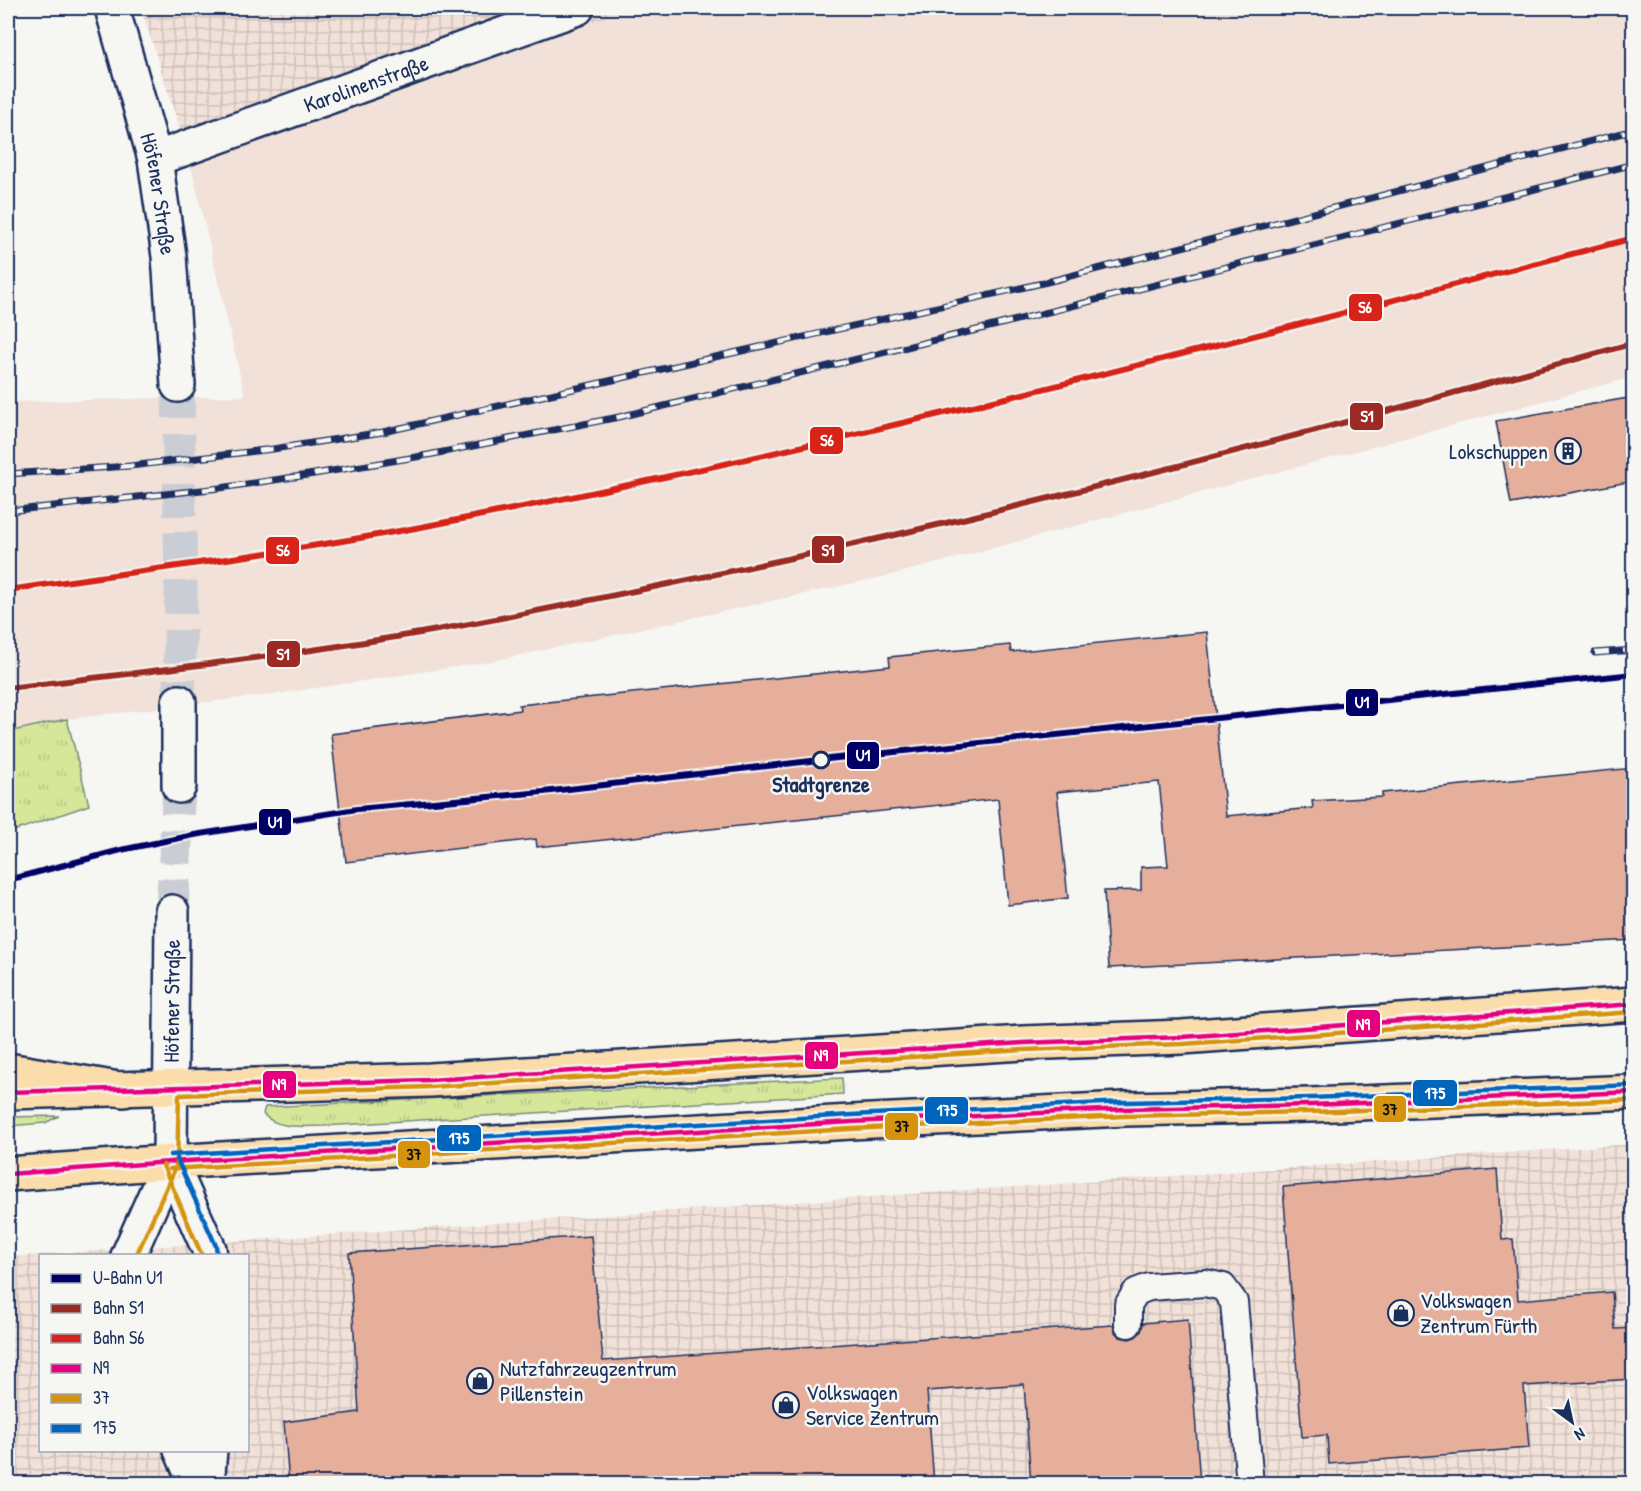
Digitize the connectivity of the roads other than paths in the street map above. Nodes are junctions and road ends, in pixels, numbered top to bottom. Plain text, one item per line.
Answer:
1 (112, 8) edge
2 (577, 8) edge
3 (154, 159) junction
4 (178, 385) tunnel mouth
5 (179, 702) tunnel mouth
6 (179, 786) tunnel mouth
7 (172, 912) tunnel mouth
8 (1634, 1004) edge
9 (8, 1070) edge
10 (172, 1088) junction
11 (124, 1090) junction
12 (8, 1092) edge
13 (1634, 1092) edge
14 (170, 1162) junction
15 (8, 1174) edge
16 (129, 1254) edge
17 (210, 1254) edge
18 (1128, 1324) dead end
19 (182, 1452) edge
20 (210, 1452) edge
21 (196, 1484) edge
22 (207, 1484) edge
23 (1250, 1484) edge

1 - 3 main road, Höfener Straße
2 - 3 main road, Karolinenstraße
3 - 4 main road, Höfener Straße
5 - 6 main road
7 - 10 main road, Höfener Straße
8 - 10 main road
9 - 11 main road
10 - 11 main road
10 - 14 main road, Höfener Straße
11 - 12 main road
13 - 14 main road
14 - 15 main road
14 - 16 main road
14 - 17 main road
18 - 23 lane
19 - 21 main road
20 - 22 main road

